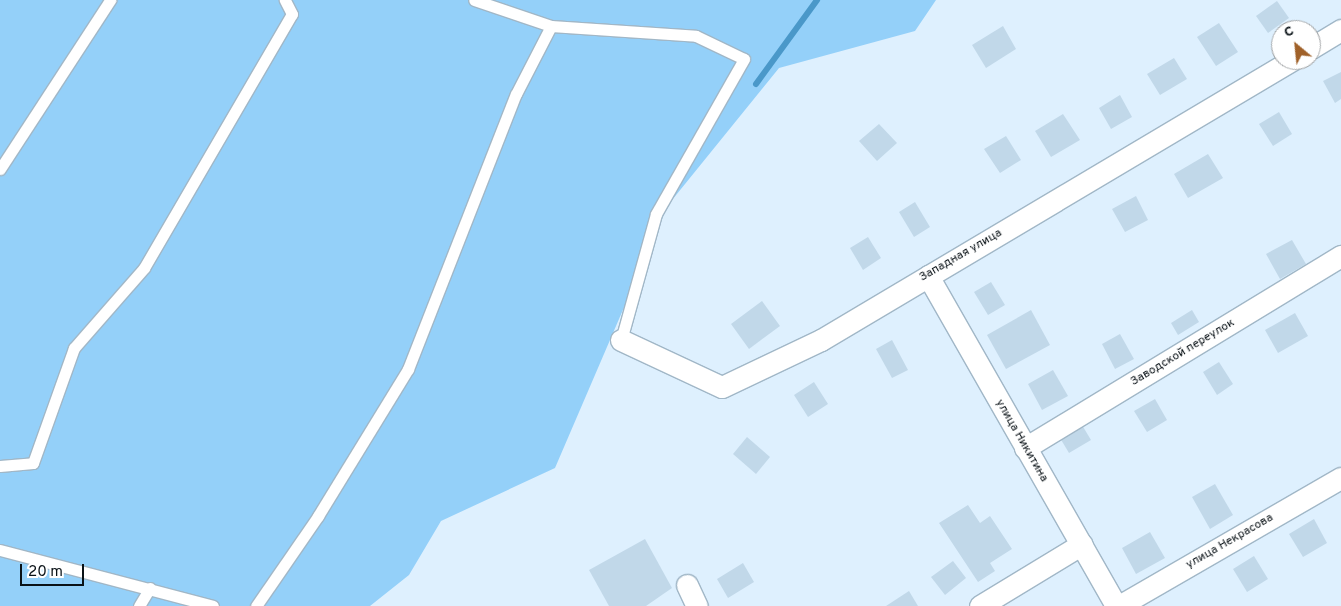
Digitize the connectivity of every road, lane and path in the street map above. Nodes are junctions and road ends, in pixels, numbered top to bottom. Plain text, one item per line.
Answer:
1 (110, 0) edge
2 (284, 0) edge
3 (474, 0) edge
4 (551, 26) junction
5 (1341, 30) edge
6 (1321, 42) edge
7 (1275, 70) edge
8 (0, 170) edge
9 (1341, 256) edge
10 (928, 276) junction
11 (621, 340) joint
12 (1025, 448) junction
13 (0, 466) edge
14 (1341, 478) edge
15 (1082, 544) junction
16 (0, 550) edge
17 (687, 585) dead end
18 (150, 588) junction
19 (139, 606) edge
20 (213, 606) edge
21 (256, 606) edge
22 (698, 606) edge
23 (980, 606) edge
24 (1117, 606) edge

1 - 8 lane
2 - 13 lane
3 - 4 lane
4 - 11 lane
4 - 21 lane
5 - 6 street
7 - 10 street, Западная улица
9 - 12 street, Заводской переулок
10 - 11 street, Западная улица
10 - 12 street, улица Никитина
12 - 15 street, улица Никитина
14 - 24 street, улица Некрасова
15 - 23 street
15 - 24 street, улица Никитина
16 - 18 lane
17 - 22 street
18 - 19 lane
18 - 20 lane

